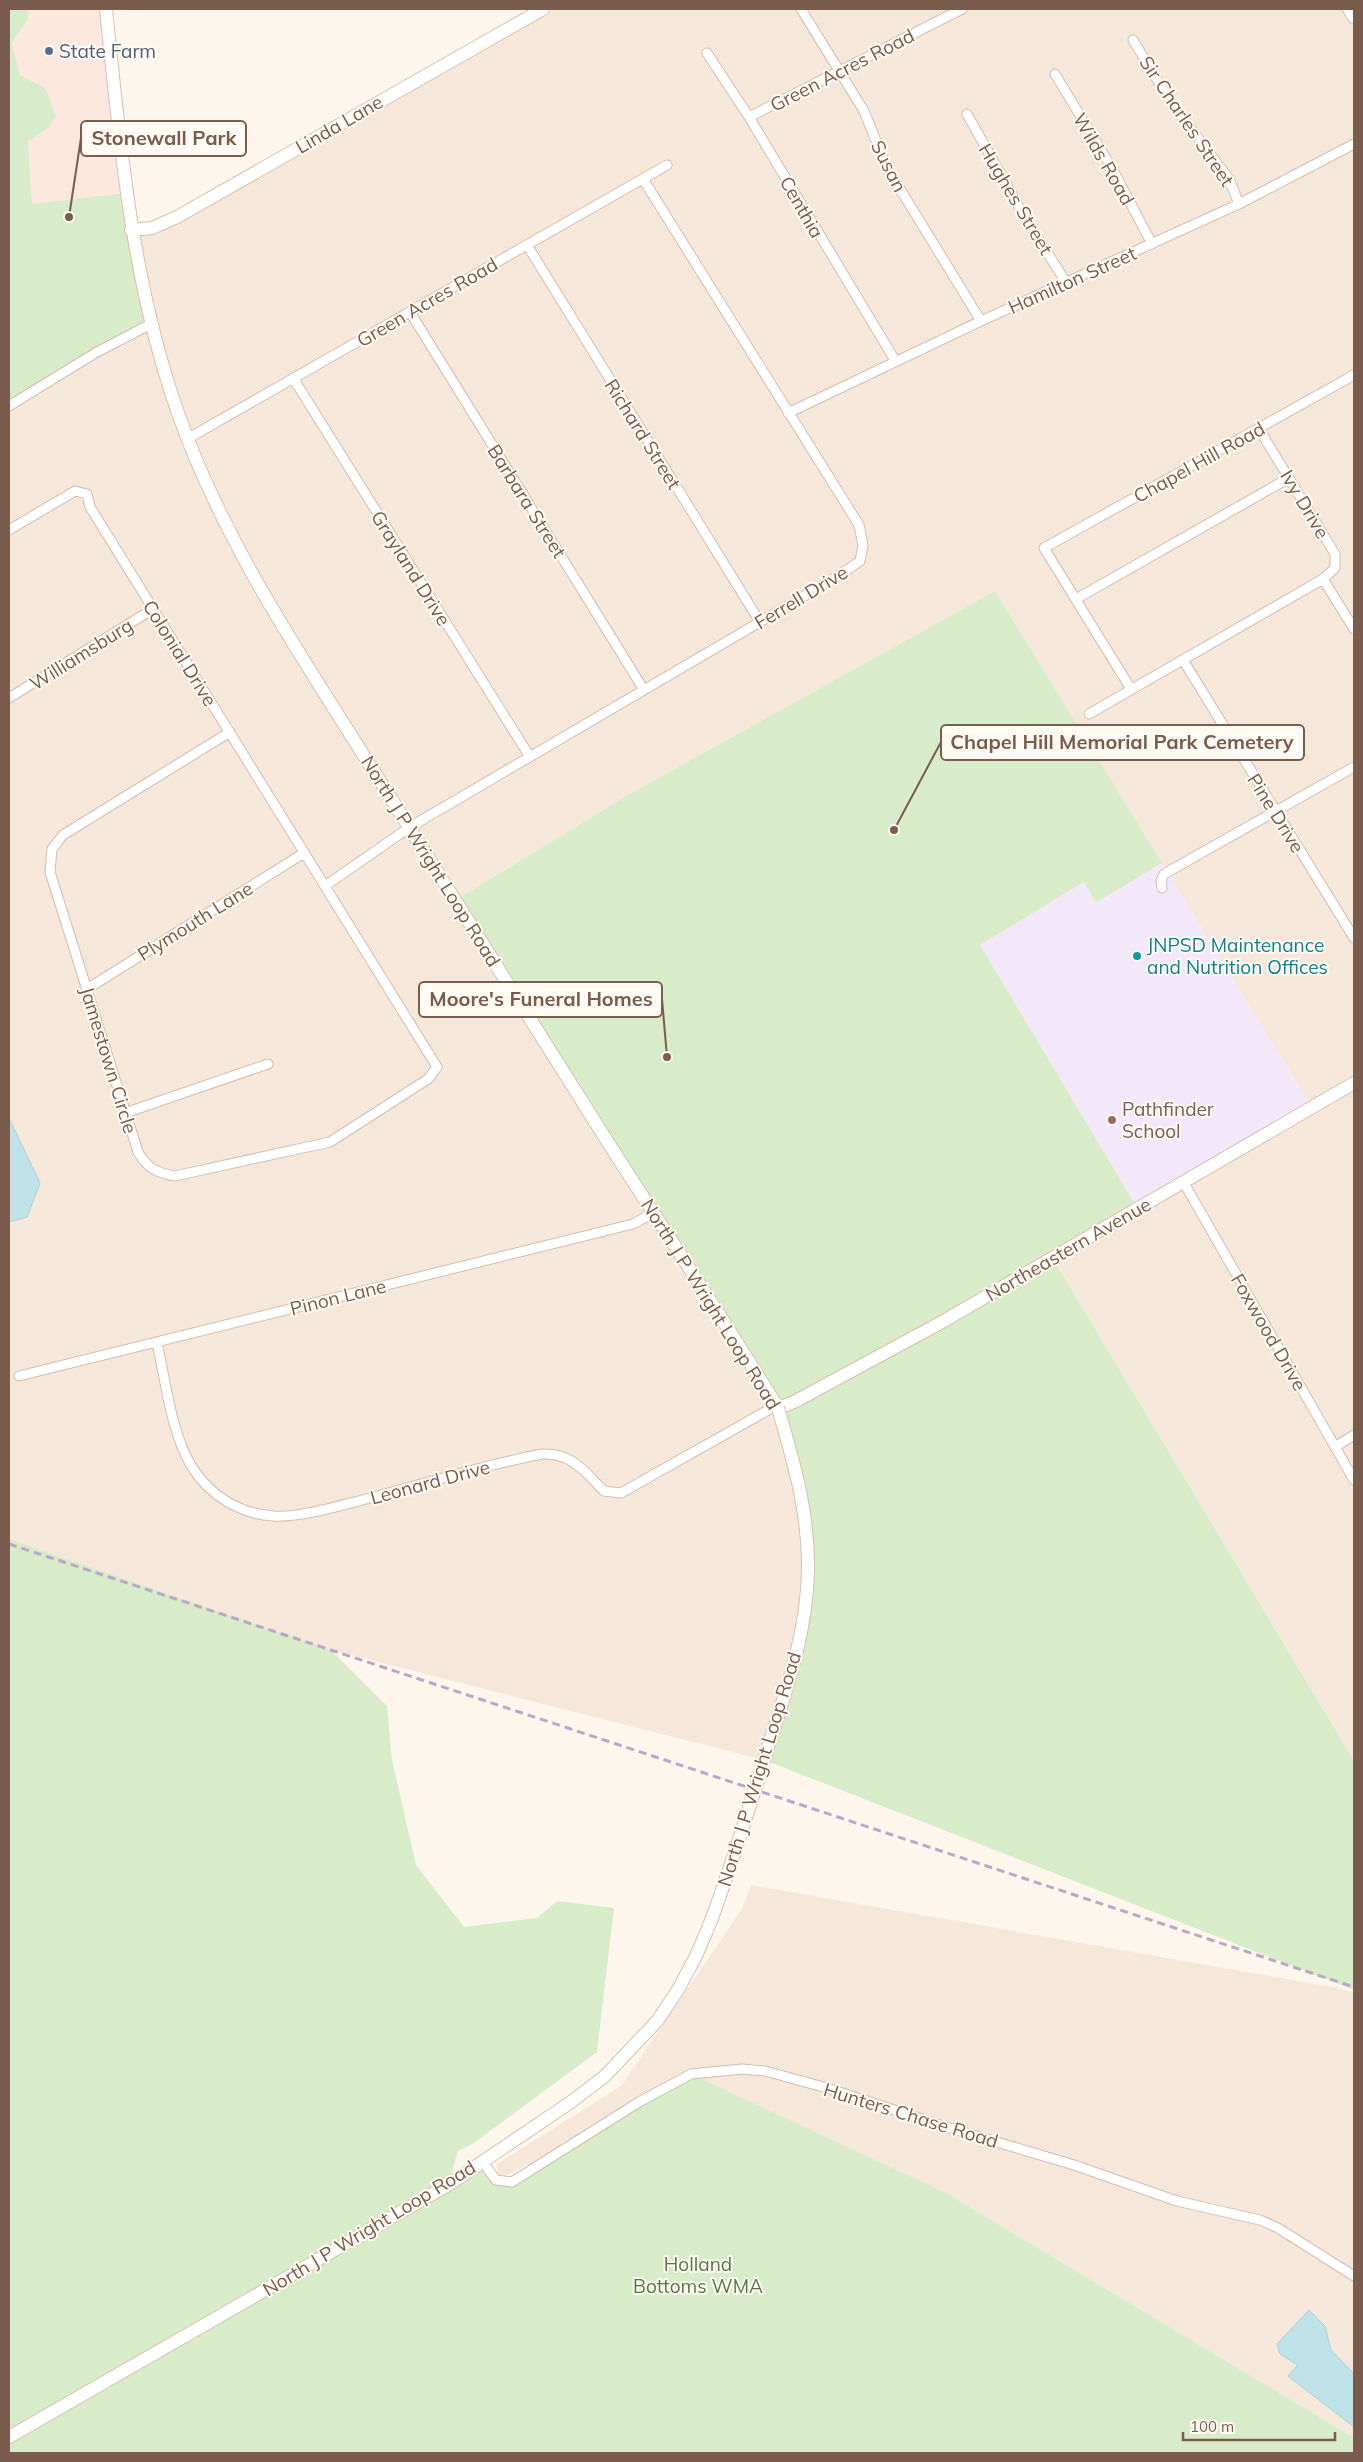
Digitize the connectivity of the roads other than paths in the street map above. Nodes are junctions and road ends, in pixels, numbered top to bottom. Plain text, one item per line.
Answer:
1 (106, 9) edge
2 (543, 9) edge
3 (801, 9) edge
4 (962, 9) edge
5 (1349, 9) edge
6 (1354, 18) edge
7 (1133, 40) dead end
8 (706, 52) dead end
9 (840, 72) junction
10 (1055, 74) dead end
11 (967, 114) dead end
12 (749, 117) junction
13 (1354, 144) edge
14 (667, 164) dead end
15 (643, 179) junction
16 (1239, 204) junction
17 (131, 230) junction
18 (1152, 244) junction
19 (527, 245) junction
20 (1066, 282) junction
21 (410, 312) junction
22 (982, 320) junction
23 (151, 324) junction
24 (896, 362) junction
25 (1354, 375) edge
26 (293, 378) junction
27 (9, 406) edge
28 (788, 413) junction
29 (1259, 429) junction
30 (188, 439) junction
31 (1289, 478) junction
32 (9, 530) edge
33 (1323, 580) junction
34 (1076, 599) junction
35 (153, 609) junction
36 (760, 622) junction
37 (1354, 629) edge
38 (1183, 660) junction
39 (1132, 689) junction
40 (644, 690) junction
41 (9, 698) edge
42 (1088, 714) dead end
43 (230, 732) junction
44 (530, 757) junction
45 (1354, 766) edge
46 (1275, 812) junction
47 (410, 827) junction
48 (304, 853) junction
49 (325, 886) junction
50 (1162, 888) dead end
51 (1354, 938) edge
52 (87, 989) junction
53 (268, 1064) dead end
54 (437, 1067) joint
55 (1354, 1083) edge
56 (125, 1113) junction
57 (1184, 1183) junction
58 (654, 1213) junction
59 (157, 1344) junction
60 (19, 1376) dead end
61 (778, 1408) junction
62 (1354, 1435) edge
63 (1335, 1447) junction
64 (1354, 1480) edge
65 (482, 2161) junction
66 (1354, 2276) edge
67 (9, 2437) edge

1 - 17 main road, North J P Wright Loop Road
2 - 17 main road, Linda Lane
3 - 9 street, Susan
4 - 9 street, Green Acres Road
5 - 6 main road
7 - 16 street, Sir Charles Street
8 - 12 street, Centhia
9 - 12 street, Green Acres Road
9 - 22 street, Susan
10 - 18 street, Wilds Road
11 - 20 street, Hughes Street
12 - 24 street, Centhia
13 - 16 street, Hamilton Street
14 - 15 street, Green Acres Road
15 - 19 street, Green Acres Road
15 - 28 street, Ferrell Drive
16 - 18 street, Hamilton Street
17 - 23 main road, North J P Wright Loop Road
18 - 20 street, Hamilton Street
19 - 21 street, Green Acres Road
19 - 36 street, Richard Street
20 - 22 street, Hamilton Street
21 - 26 street, Green Acres Road
21 - 40 street, Barbara Street
22 - 24 street, Hamilton Street
23 - 27 street
23 - 30 main road, North J P Wright Loop Road
24 - 28 street, Hamilton Street
25 - 29 street, Chapel Hill Road
26 - 30 street, Green Acres Road
26 - 44 street, Grayland Drive
28 - 36 street, Ferrell Drive
29 - 31 street, Ivy Drive
29 - 34 street, Chapel Hill Road
30 - 47 main road, North J P Wright Loop Road
31 - 33 street, Ivy Drive
31 - 34 street
32 - 35 street, Colonial Drive
33 - 37 street
33 - 38 street, Ivy Drive
34 - 39 street
35 - 41 street, Williamsburg
35 - 43 street, Colonial Drive
36 - 40 street, Ferrell Drive
38 - 39 street
38 - 46 street, Pine Drive
39 - 42 street
40 - 44 street, Ferrell Drive
43 - 48 street, Colonial Drive
43 - 52 street, Jamestown Circle
44 - 47 street, Ferrell Drive
45 - 46 street
46 - 50 street
46 - 51 street, Pine Drive
47 - 49 street
47 - 58 main road, North J P Wright Loop Road
48 - 49 street, Colonial Drive
48 - 52 street, Plymouth Lane
49 - 54 street, Colonial Drive
52 - 56 street, Jamestown Circle
53 - 56 street
54 - 56 street, Jamestown Circle
55 - 57 main road, Northeastern Avenue
57 - 61 main road, Northeastern Avenue
57 - 63 street, Foxwood Drive
58 - 59 street, Pinon Lane
58 - 61 main road, North J P Wright Loop Road
59 - 60 street, Pinon Lane
59 - 61 street, Leonard Drive
61 - 65 main road, North J P Wright Loop Road, bridge
62 - 63 street
63 - 64 street, Foxwood Drive
65 - 66 street, Hunters Chase Road
65 - 67 main road, North J P Wright Loop Road

